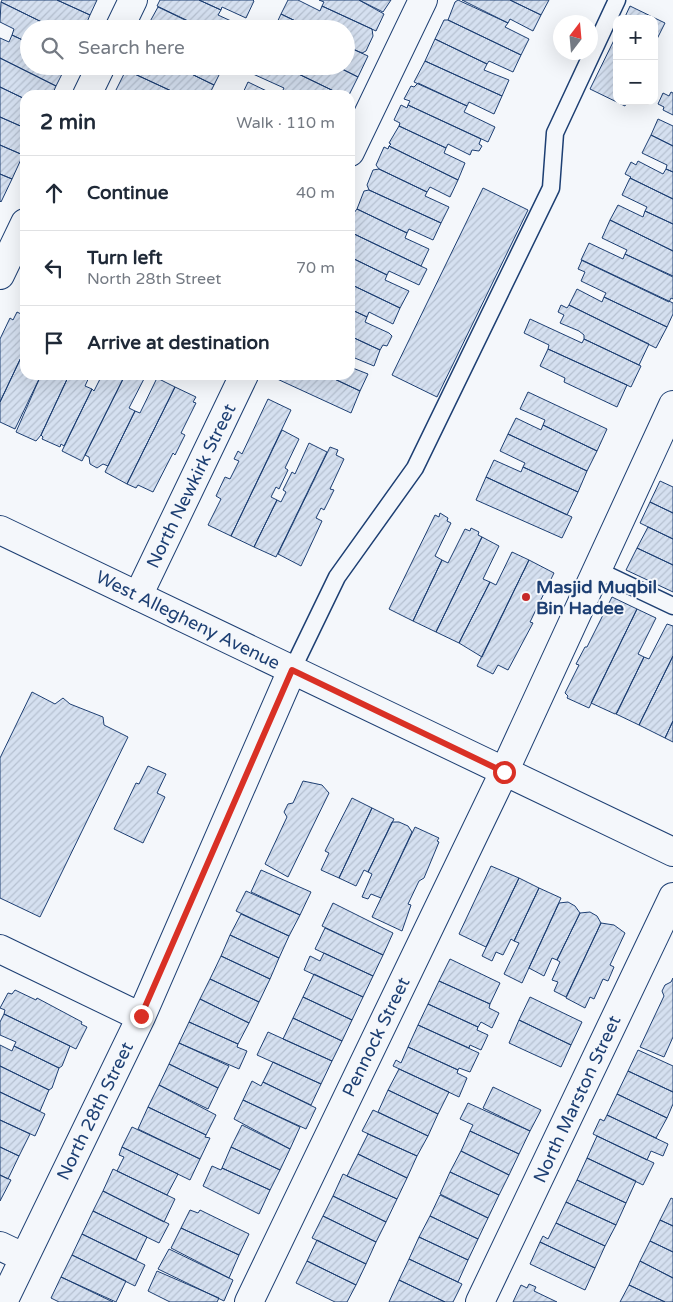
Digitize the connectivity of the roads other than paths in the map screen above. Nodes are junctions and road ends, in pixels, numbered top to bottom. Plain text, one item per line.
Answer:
1 (133, 0) edge
2 (423, 0) edge
3 (617, 0) edge
4 (123, 20) edge
5 (97, 75) edge
6 (89, 90) edge
7 (355, 142) edge
8 (20, 233) edge
9 (0, 275) edge
10 (242, 380) edge
11 (673, 405) edge
12 (0, 530) edge
13 (597, 570) junction
14 (138, 596) junction
15 (673, 606) edge
16 (292, 670) junction
17 (504, 772) junction
18 (673, 852) edge
19 (673, 897) edge
20 (0, 949) edge
21 (141, 1016) junction
22 (12, 1251) edge
23 (3, 1302) edge
24 (249, 1302) edge
25 (480, 1302) edge

1 - 4 street
2 - 7 street
3 - 16 lane
5 - 6 street
8 - 9 street
10 - 14 street, North Newkirk Street
11 - 13 street
12 - 14 street, West Allegheny Avenue
13 - 15 lane
13 - 17 street
14 - 16 street, West Allegheny Avenue
16 - 17 street, West Allegheny Avenue
16 - 21 street, North 28th Street
17 - 18 street, West Allegheny Avenue
17 - 24 street, Pennock Street
19 - 25 street, North Marston Street
20 - 21 street
21 - 22 street, North 28th Street
22 - 23 street, North 28th Street

